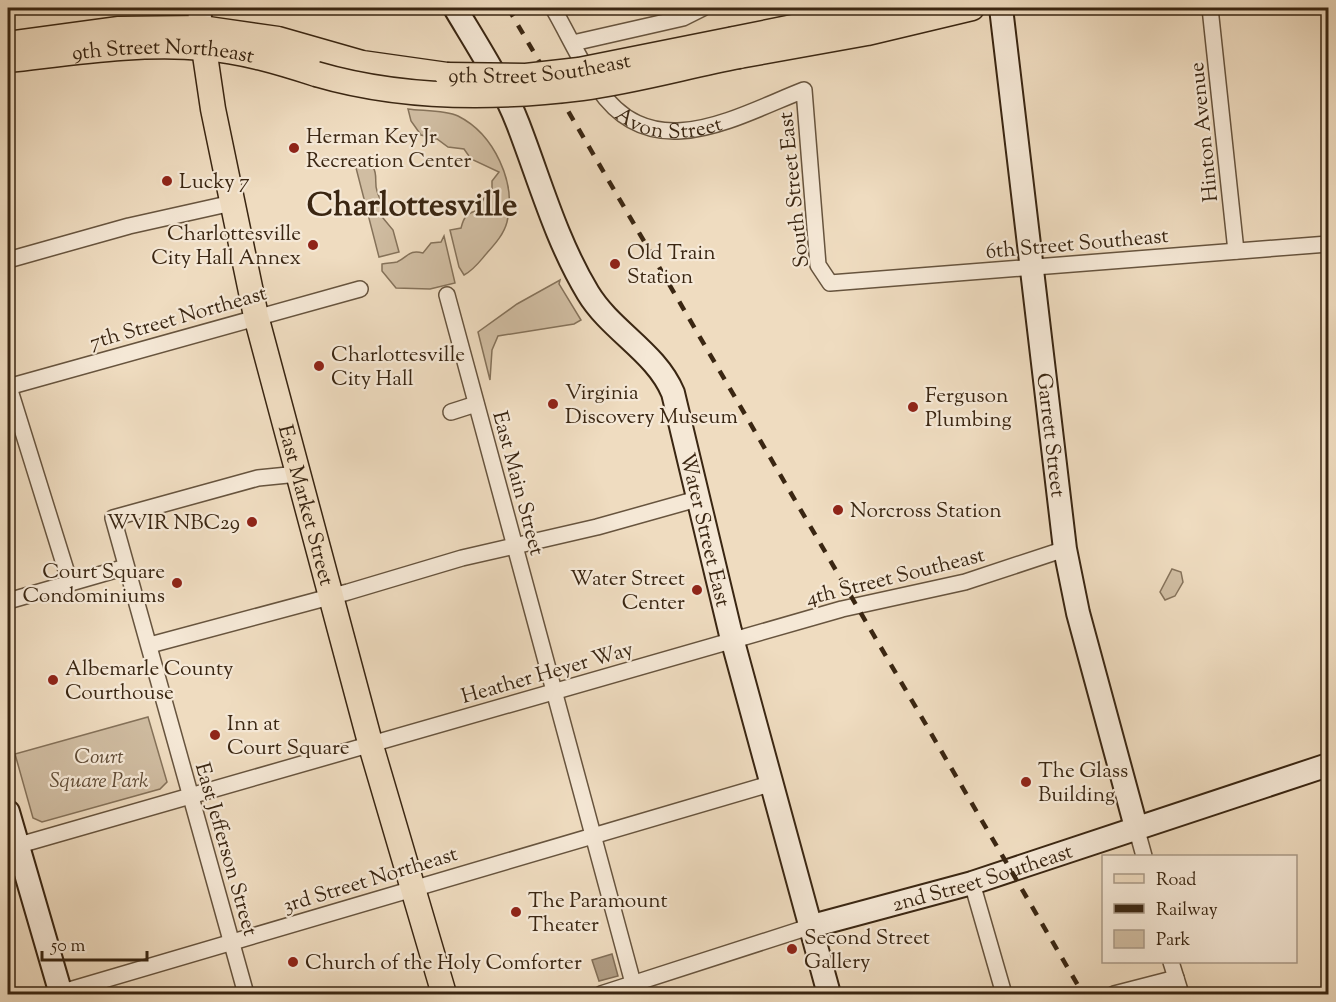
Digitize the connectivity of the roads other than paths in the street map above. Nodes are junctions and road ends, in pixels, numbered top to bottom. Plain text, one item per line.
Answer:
1 (455, 8) edge
2 (553, 8) edge
3 (703, 8) edge
4 (972, 8) edge
5 (1001, 8) edge
6 (1210, 8) edge
7 (880, 14) edge
8 (201, 28) edge
9 (573, 43) junction
10 (8, 44) edge
11 (736, 48) junction
12 (308, 49) joint
13 (8, 60) edge
14 (316, 74) joint
15 (804, 90) joint
16 (232, 203) junction
17 (1329, 244) edge
18 (1236, 251) junction
19 (8, 260) edge
20 (1032, 268) junction
21 (830, 283) joint
22 (360, 289) dead end
23 (447, 295) dead end
24 (256, 316) junction
25 (8, 386) edge
26 (476, 404) junction
27 (451, 411) dead end
28 (298, 474) junction
29 (698, 500) junction
30 (514, 547) junction
31 (1065, 549) junction
32 (126, 567) junction
33 (70, 583) junction
34 (332, 596) junction
35 (8, 601) edge
36 (734, 641) junction
37 (150, 645) junction
38 (573, 676) dead end
39 (555, 690) junction
40 (576, 692) dead end
41 (533, 696) dead end
42 (371, 746) junction
43 (1329, 765) edge
44 (773, 783) junction
45 (189, 797) junction
46 (8, 812) edge
47 (1136, 827) junction
48 (593, 835) junction
49 (13, 847) edge
50 (1144, 855) edge
51 (972, 883) junction
52 (413, 887) junction
53 (812, 926) junction
54 (231, 944) junction
55 (1171, 963) edge
56 (1176, 978) junction
57 (635, 990) edge
58 (59, 994) edge
59 (246, 994) edge
60 (444, 994) edge
61 (601, 994) edge
62 (829, 994) edge
63 (1004, 994) edge
64 (1114, 994) edge
65 (1181, 994) edge

1 - 29 street, Water Street East
2 - 9 street, Avon Street
3 - 9 street
4 - 7 main road
5 - 20 street, Garrett Street
6 - 18 street, Hinton Avenue
7 - 11 main road
8 - 10 main road, 9th Street Northeast
8 - 12 main road, 9th Street Northeast
8 - 13 main road, 9th Street Northeast
8 - 14 main road, 9th Street Northeast
8 - 16 main road, East Market Street
9 - 15 street, Avon Street
11 - 12 main road, 9th Street Southeast, bridge
11 - 14 main road, 9th Street Southeast, bridge
15 - 21 street, South Street East
16 - 19 street
16 - 24 main road, East Market Street
17 - 18 street, 6th Street Southeast
18 - 20 street, 6th Street Southeast
20 - 21 street, 6th Street Southeast
20 - 31 street, Garrett Street
22 - 24 street, 7th Street Northeast
23 - 26 street, East Main Street
24 - 25 street, 7th Street Northeast
24 - 28 main road, East Market Street
25 - 33 street
26 - 27 street
26 - 30 street, East Main Street
28 - 32 street, East Jefferson Street
28 - 34 main road, East Market Street
29 - 30 street
29 - 36 street, Water Street East
30 - 34 street
30 - 39 street, East Main Street
31 - 36 street, 4th Street Southeast
31 - 47 street, Garrett Street
32 - 33 street
32 - 37 street, East Jefferson Street
33 - 35 street
34 - 37 street
34 - 42 main road, East Market Street
36 - 39 street, Heather Heyer Way
36 - 44 street, Water Street East
37 - 45 street, East Jefferson Street
38 - 39 street
39 - 40 street
39 - 41 street
39 - 42 street, Heather Heyer Way
39 - 48 street, East Main Street
42 - 45 street, Heather Heyer Way
42 - 52 main road, East Market Street
43 - 47 street, 2nd Street Southeast
44 - 48 street, 3rd Street Northeast
44 - 53 street, Water Street East
45 - 49 street, Heather Heyer Way
45 - 54 street, East Jefferson Street
46 - 49 street
47 - 50 street, Garrett Street
47 - 51 street, 2nd Street Southeast
48 - 52 street, 3rd Street Northeast
48 - 57 street, East Main Street
49 - 58 street
51 - 53 street, 2nd Street Southeast
51 - 63 street
52 - 54 street, 3rd Street Northeast
52 - 60 main road, East Market Street
53 - 57 street, 2nd Street Southeast
53 - 62 street, Water Street East
54 - 58 street, 3rd Street Northeast
54 - 59 street, East Jefferson Street
55 - 56 street
56 - 64 street
56 - 65 street
57 - 61 street, 2nd Street Southeast

